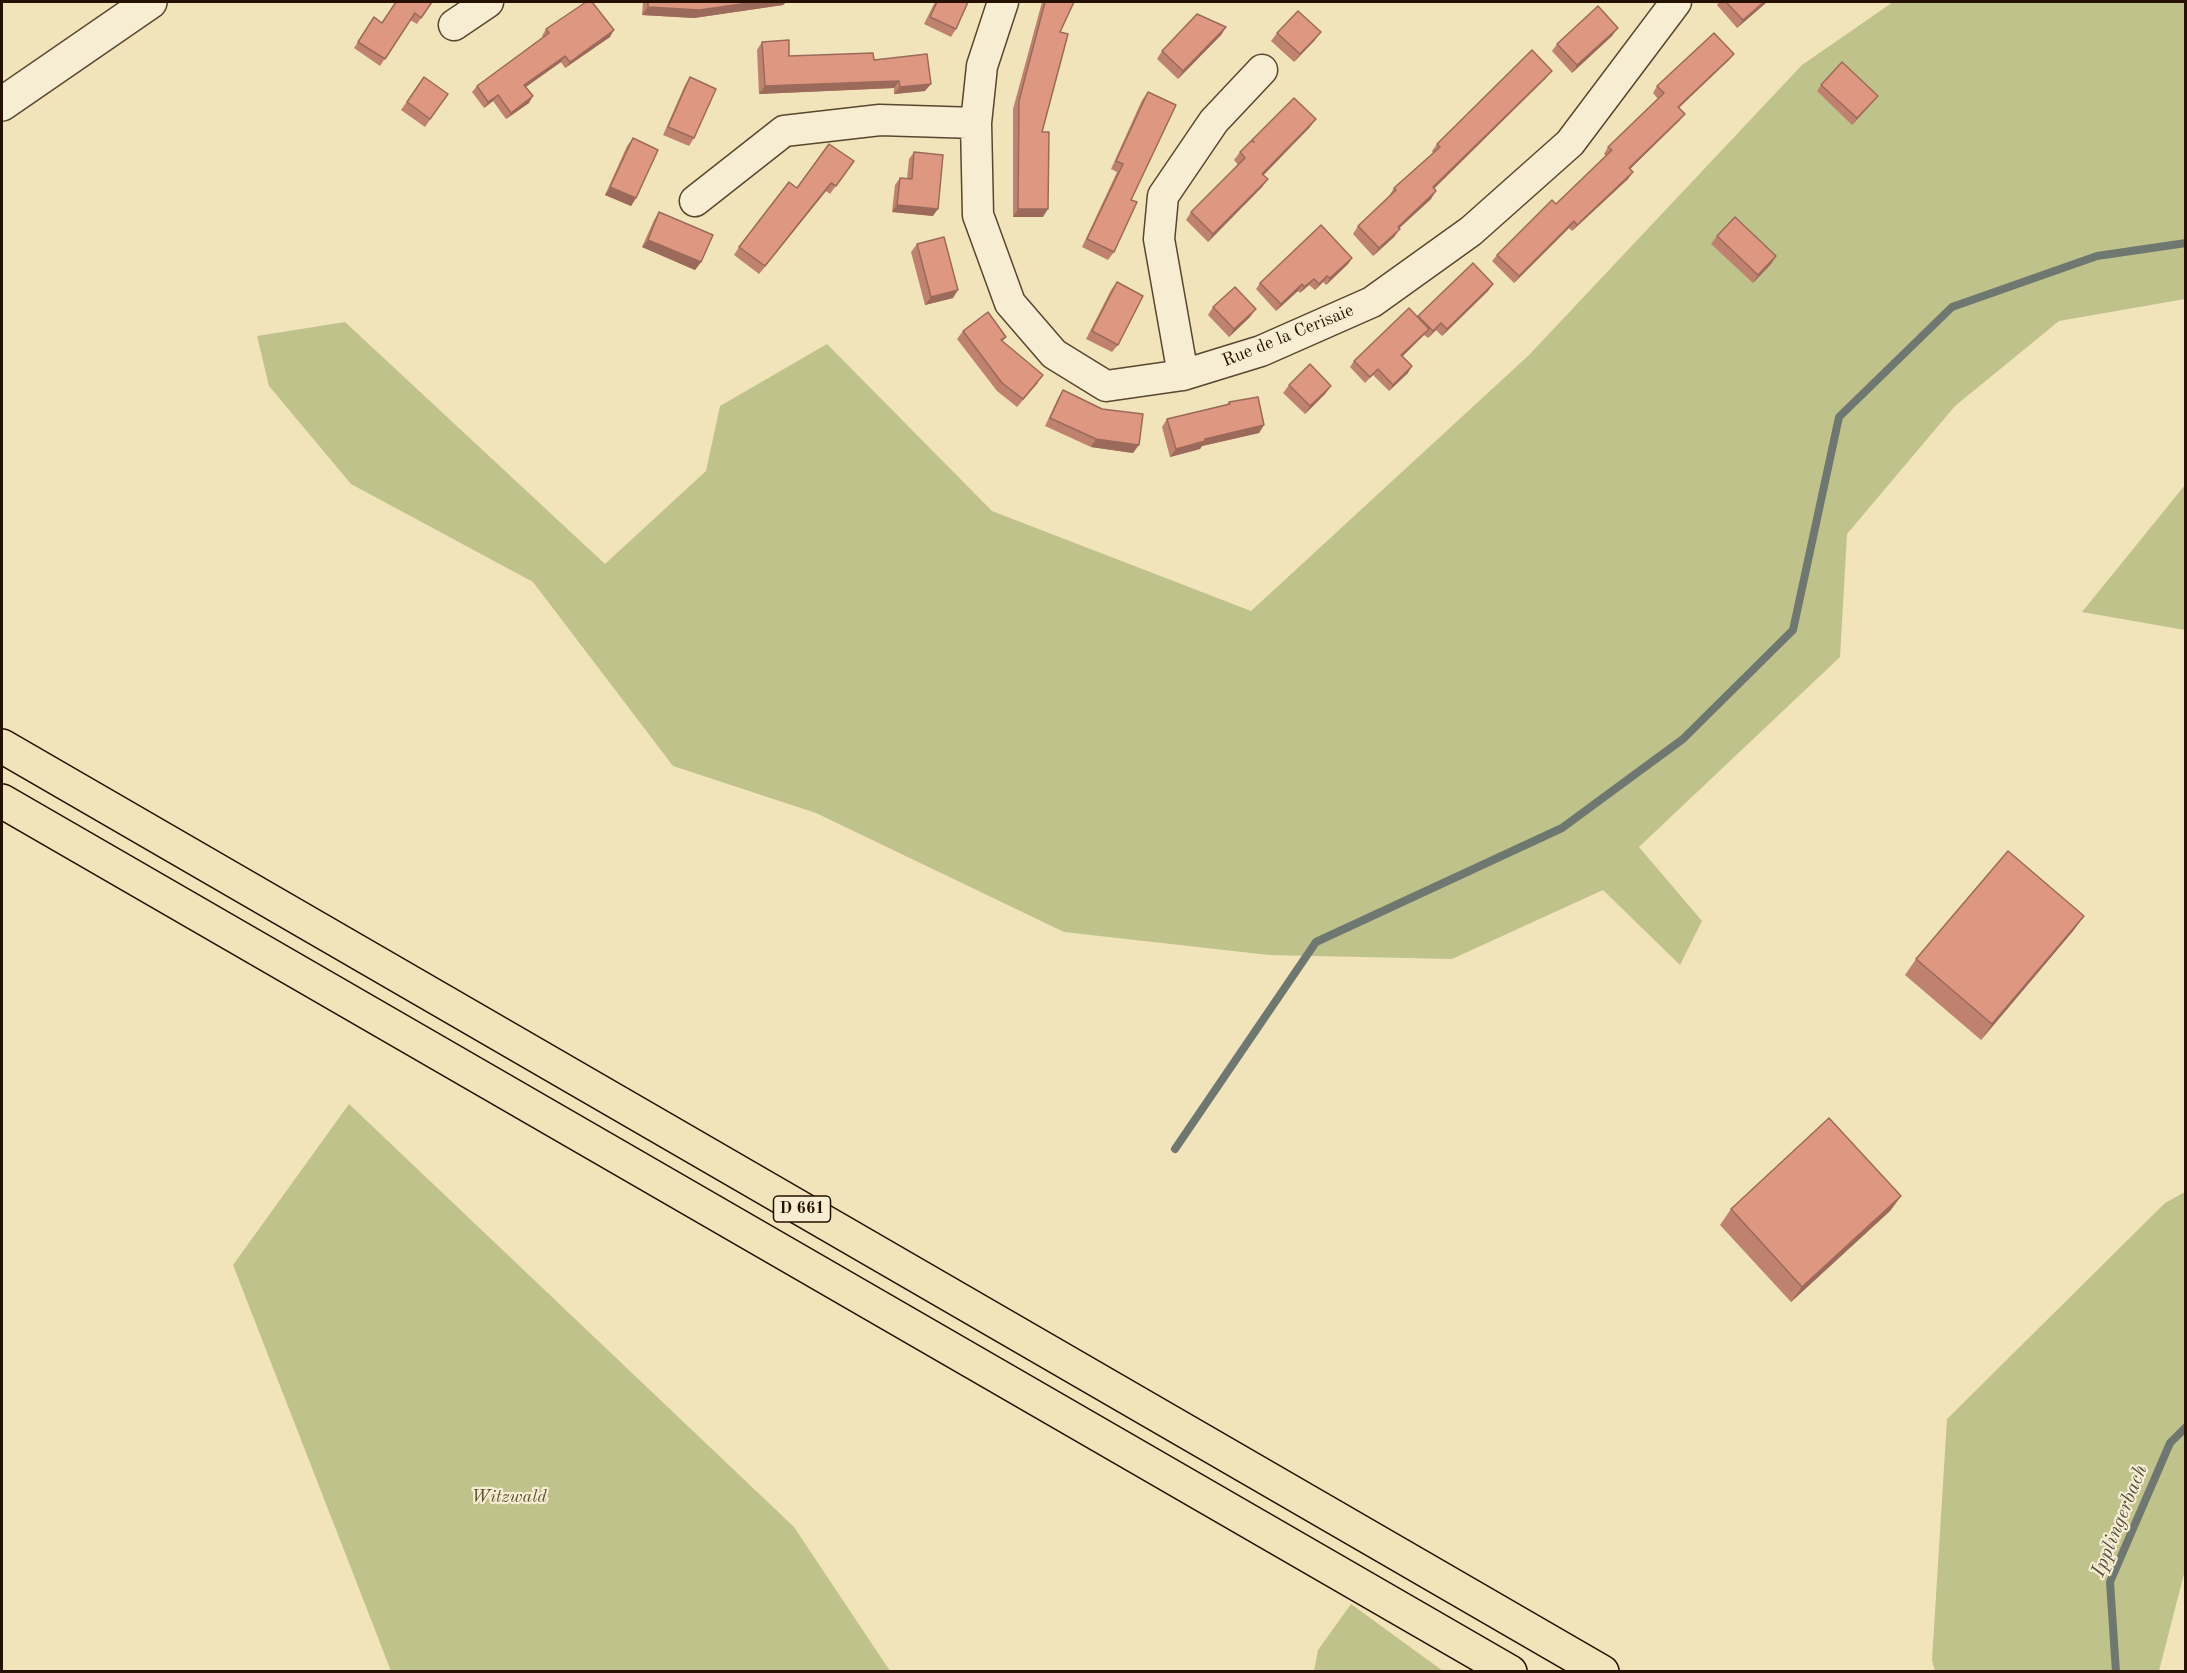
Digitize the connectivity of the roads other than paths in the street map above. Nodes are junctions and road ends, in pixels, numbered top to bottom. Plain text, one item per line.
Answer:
1 (150, 2) edge
2 (488, 2) edge
3 (1003, 2) edge
4 (1676, 2) edge
5 (454, 25) dead end
6 (1262, 69) dead end
7 (2, 104) edge
8 (976, 123) junction
9 (695, 201) dead end
10 (1183, 375) junction
11 (2, 746) edge
12 (2, 801) edge
13 (1510, 1671) edge
14 (1602, 1671) edge

1 - 7 street
2 - 5 street
3 - 8 street, Rue de la Cerisaie
4 - 10 street, Rue de la Cerisaie
6 - 10 street
8 - 9 street
8 - 10 street, Rue de la Cerisaie
11 - 14 highway, D 661
12 - 13 highway, D 661

